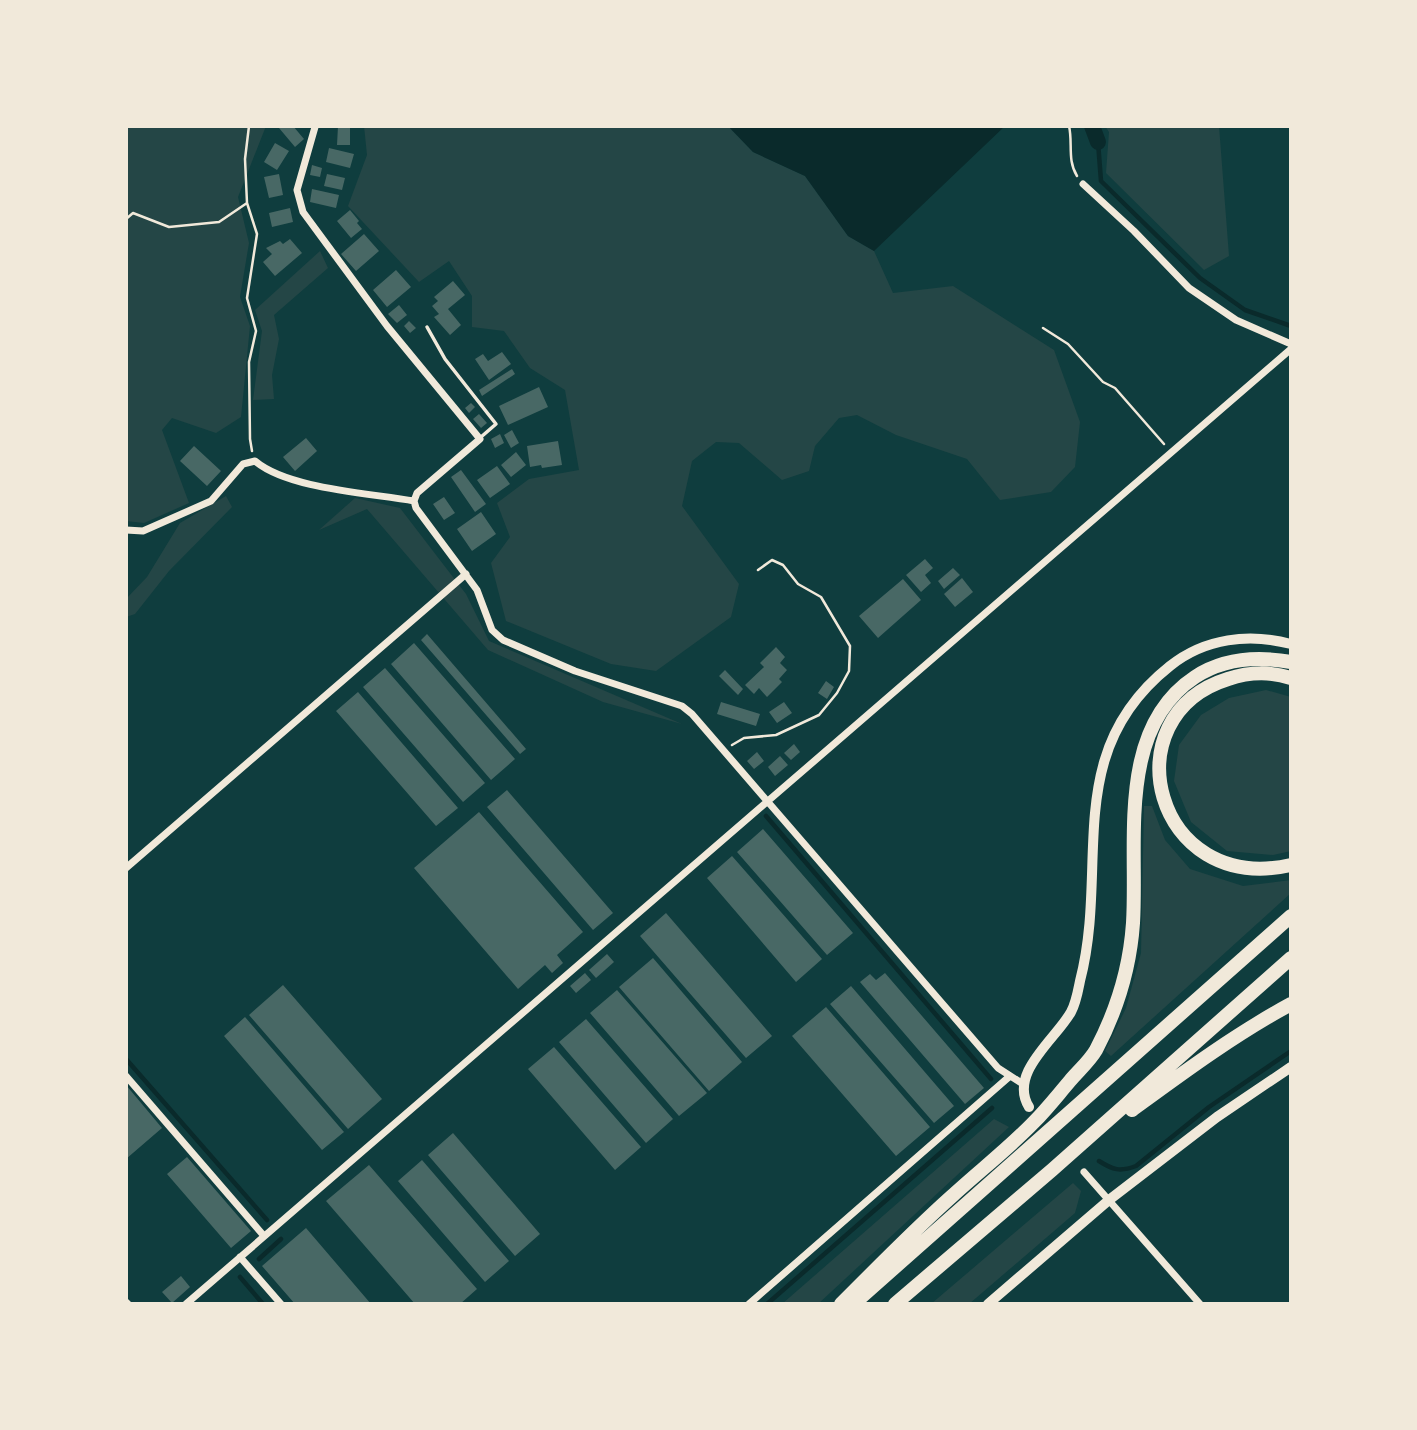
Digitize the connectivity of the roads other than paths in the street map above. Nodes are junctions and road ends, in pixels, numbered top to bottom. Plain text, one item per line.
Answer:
1 (315, 127) edge
2 (1083, 184) road end
3 (427, 327) dead end
4 (1291, 347) edge
5 (480, 439) junction
6 (414, 500) junction
7 (126, 530) edge
8 (466, 574) junction
9 (1291, 644) edge
10 (1291, 662) edge
11 (1291, 678) edge
12 (767, 801) junction
13 (1291, 865) edge
14 (126, 868) edge
15 (1291, 916) edge
16 (1291, 958) edge
17 (1291, 1004) edge
18 (1291, 1067) edge
19 (126, 1076) edge
20 (1010, 1076) junction
21 (1023, 1084) junction
22 (1028, 1107) dead end
23 (1052, 1170) junction
24 (1084, 1172) dead end
25 (1109, 1200) junction
26 (264, 1236) junction
27 (240, 1257) junction
28 (186, 1304) edge
29 (281, 1304) edge
30 (749, 1304) edge
31 (841, 1304) edge
32 (853, 1304) edge
33 (895, 1304) edge
34 (988, 1304) edge
35 (1200, 1304) edge

1 - 5 street
2 - 4 street
3 - 5 lane
4 - 12 street
5 - 6 street
6 - 7 street
6 - 8 street
8 - 12 street
8 - 14 street
9 - 21 street
10 - 31 highway
11 - 13 highway
12 - 20 street
12 - 26 street
15 - 32 highway
16 - 23 highway
17 - 23 highway
18 - 25 street
19 - 26 street
20 - 21 street
20 - 30 street
21 - 22 street
23 - 33 highway
24 - 25 street
25 - 34 street
25 - 35 street
26 - 27 street
27 - 28 street
27 - 29 street

